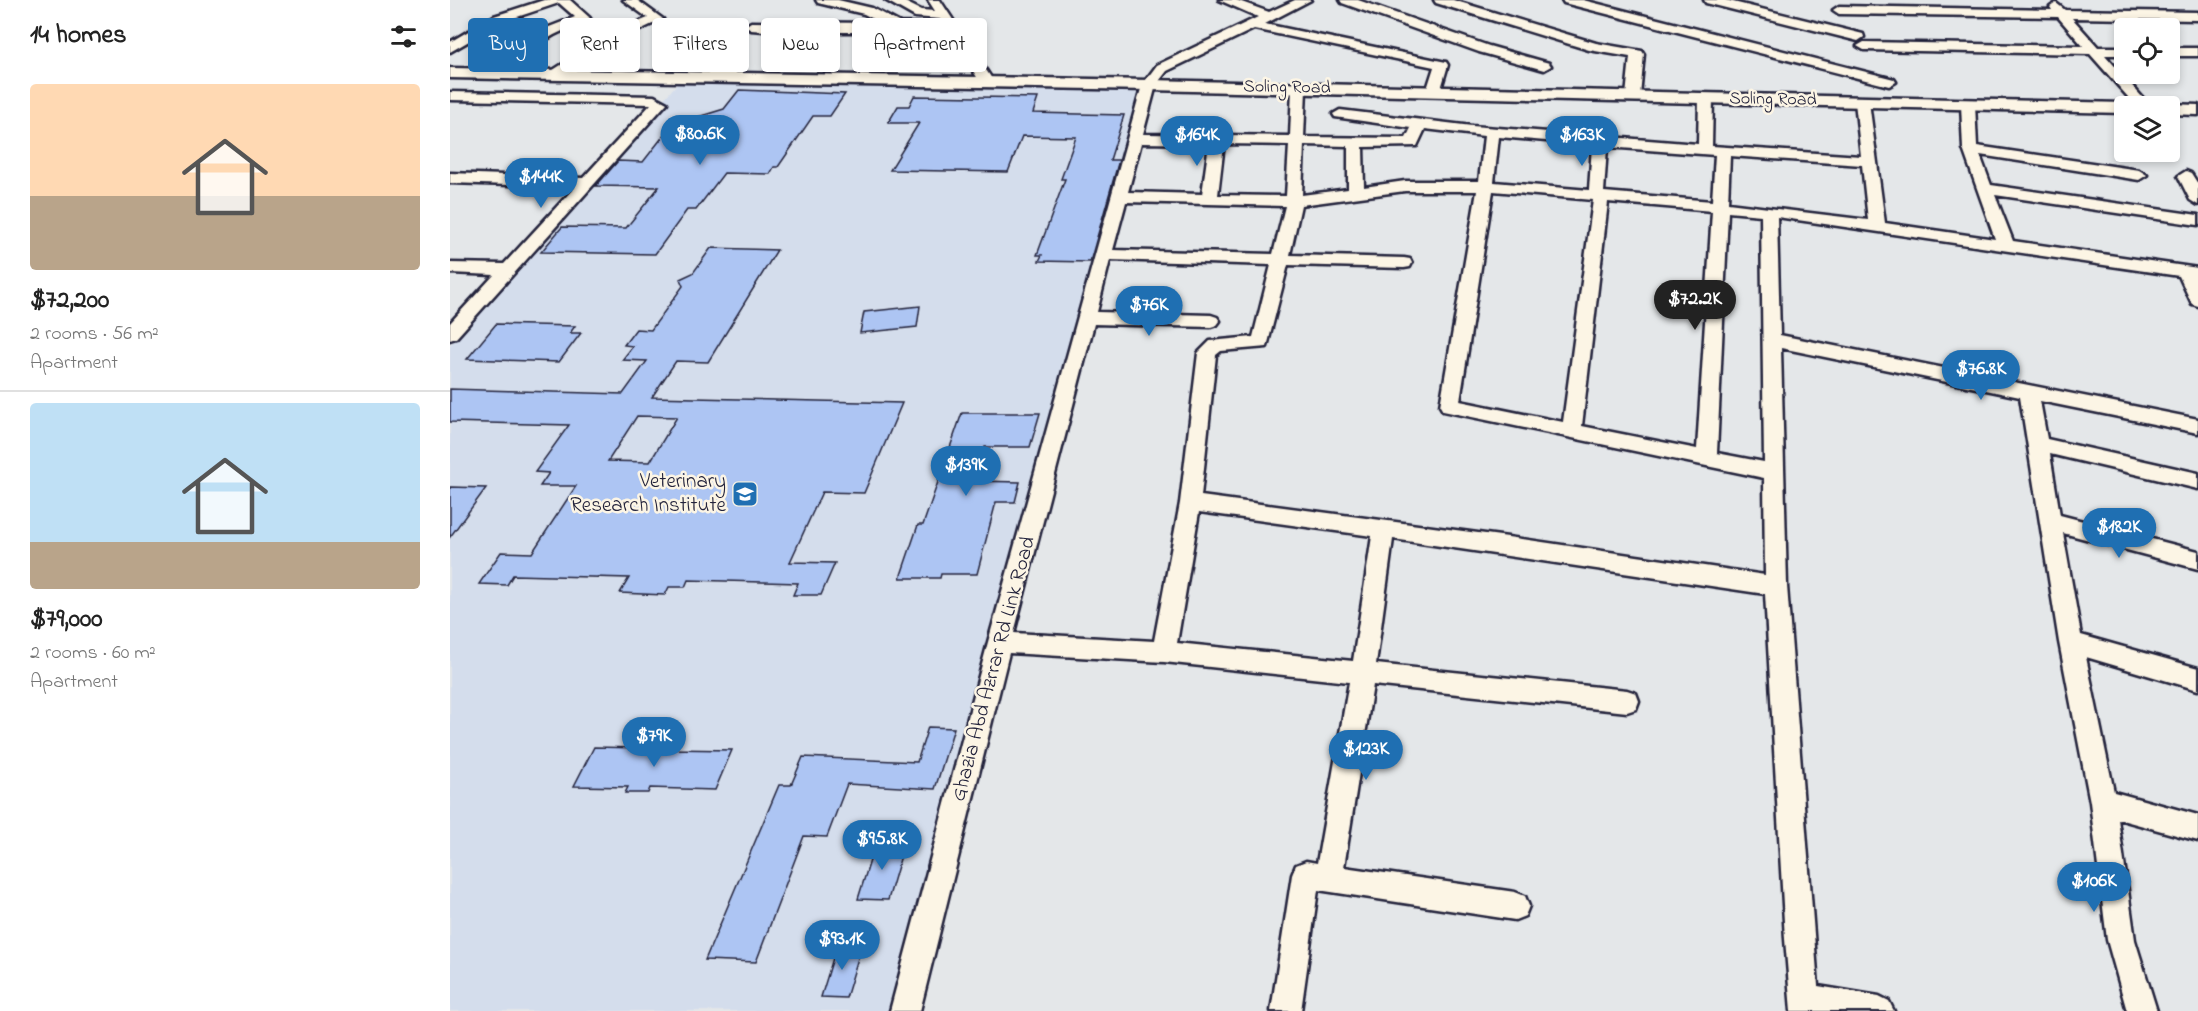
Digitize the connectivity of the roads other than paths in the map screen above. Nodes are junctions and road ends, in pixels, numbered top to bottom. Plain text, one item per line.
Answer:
1 (557, 0) edge
2 (562, 0) edge
3 (628, 0) edge
4 (822, 0) edge
5 (891, 0) edge
6 (934, 0) edge
7 (1225, 0) edge
8 (1305, 0) edge
9 (1346, 0) edge
10 (1440, 0) edge
11 (1568, 0) edge
12 (1710, 0) edge
13 (2050, 0) edge
14 (1835, 5) edge
15 (2062, 14) junction
16 (944, 15) junction
17 (2198, 16) edge
18 (881, 18) edge
19 (946, 18) edge
20 (1269, 18) junction
21 (1253, 25) junction
22 (751, 26) dead end
23 (852, 27) edge
24 (1861, 42) junction
25 (450, 48) edge
26 (2094, 50) junction
27 (2114, 51) edge
28 (2180, 51) edge
29 (2198, 52) edge
30 (1544, 66) dead end
31 (981, 72) edge
32 (450, 74) edge
33 (481, 74) junction
34 (555, 75) junction
35 (987, 82) junction
36 (1889, 82) junction
37 (1149, 85) junction
38 (1299, 89) junction
39 (1433, 92) junction
40 (450, 96) edge
41 (1633, 96) junction
42 (2134, 96) edge
43 (1706, 98) junction
44 (1862, 102) junction
45 (1904, 103) junction
46 (1968, 104) junction
47 (2114, 108) edge
48 (2180, 109) edge
49 (2198, 110) edge
50 (1340, 114) dead end
51 (1419, 125) junction
52 (1492, 132) junction
53 (1135, 138) junction
54 (1217, 139) junction
55 (1297, 141) junction
56 (1355, 142) junction
57 (1600, 142) junction
58 (1705, 149) junction
59 (1970, 149) junction
60 (1723, 151) junction
61 (1869, 161) junction
62 (2139, 175) dead end
63 (2186, 176) dead end
64 (450, 178) edge
65 (587, 183) junction
66 (1486, 186) junction
67 (1985, 189) junction
68 (1356, 192) junction
69 (1599, 196) junction
70 (1119, 198) junction
71 (1209, 200) junction
72 (2198, 200) edge
73 (1294, 201) junction
74 (1720, 206) junction
75 (1769, 211) junction
76 (2198, 220) edge
77 (1877, 226) junction
78 (2006, 245) junction
79 (1104, 255) junction
80 (1281, 259) junction
81 (1404, 263) dead end
82 (450, 268) edge
83 (508, 270) junction
84 (2192, 272) edge
85 (2198, 300) edge
86 (1087, 318) junction
87 (1211, 321) dead end
88 (450, 334) edge
89 (1772, 340) junction
90 (2029, 392) junction
91 (2198, 426) edge
92 (1572, 431) junction
93 (2038, 444) junction
94 (1707, 458) junction
95 (1774, 472) junction
96 (2198, 481) edge
97 (1190, 502) junction
98 (2051, 520) junction
99 (1384, 529) junction
100 (2198, 560) edge
101 (1776, 586) junction
102 (1000, 642) junction
103 (2071, 642) junction
104 (1164, 652) junction
105 (1363, 673) junction
106 (2198, 679) edge
107 (1627, 701) dead end
108 (2103, 802) junction
109 (2198, 828) edge
110 (1328, 878) junction
111 (1515, 906) dead end
112 (1805, 1005) edge
113 (905, 1011) edge
114 (1286, 1011) edge
115 (1879, 1011) edge
116 (2142, 1011) edge

1 - 25 street
2 - 33 street
3 - 34 street
4 - 18 street
5 - 16 street
6 - 16 street
7 - 20 street
8 - 20 street
9 - 30 street
10 - 41 street
11 - 36 street
12 - 24 street
13 - 15 street
14 - 15 street
14 - 24 street
15 - 17 street
15 - 26 street
16 - 19 street
20 - 21 street
21 - 37 street
21 - 39 street
22 - 23 street
24 - 26 street
24 - 36 street
26 - 27 street
26 - 42 street
28 - 29 street
31 - 35 street
32 - 33 street, Soling Road
33 - 34 street, Soling Road
34 - 35 street, Soling Road
35 - 37 street, Soling Road
36 - 45 street
37 - 38 street, Soling Road
37 - 53 street, Ghazia Abd Azrrar Rd Link Road
38 - 39 street, Soling Road
38 - 55 street
39 - 41 street, Soling Road
40 - 65 street
41 - 43 street, Soling Road
43 - 44 street, Soling Road
43 - 58 street
44 - 45 street, Soling Road
44 - 61 street
45 - 46 street, Soling Road
46 - 47 street, Soling Road
46 - 59 street
48 - 49 street
50 - 51 street
51 - 52 street
51 - 56 street
52 - 57 street
52 - 66 street
53 - 54 street
53 - 70 street, Ghazia Abd Azrrar Rd Link Road
54 - 55 street
54 - 71 street
55 - 56 street
55 - 73 street
56 - 68 street
57 - 58 street
57 - 69 street
58 - 60 street
59 - 62 street
59 - 67 street
60 - 61 street
60 - 74 street
61 - 77 street
63 - 72 street
64 - 65 street
65 - 83 street
66 - 68 street
66 - 69 street
66 - 92 street
67 - 76 street
67 - 78 street
68 - 73 street
69 - 74 street
69 - 92 street
70 - 71 street
70 - 79 street, Ghazia Abd Azrrar Rd Link Road
71 - 73 street
73 - 80 street
74 - 75 street
74 - 94 street
75 - 77 street
75 - 89 street
77 - 78 street
78 - 84 street
79 - 80 street
79 - 86 street, Ghazia Abd Azrrar Rd Link Road
80 - 81 street
80 - 97 street
82 - 83 street
83 - 88 street
84 - 85 street
86 - 87 street
86 - 102 street, Ghazia Abd Azrrar Rd Link Road
89 - 90 street
89 - 95 street
90 - 91 street
90 - 93 street
92 - 94 street
93 - 96 street
93 - 98 street
94 - 95 street
95 - 101 street
97 - 99 street
97 - 104 street
98 - 100 street
98 - 103 street
99 - 101 street
99 - 105 street
101 - 112 street
102 - 104 street
102 - 113 street, Ghazia Abd Azrrar Rd Link Road
103 - 106 street
103 - 108 street
104 - 105 street
105 - 107 street
105 - 110 street
108 - 109 street
108 - 116 street
110 - 111 street
110 - 114 street
112 - 115 street

